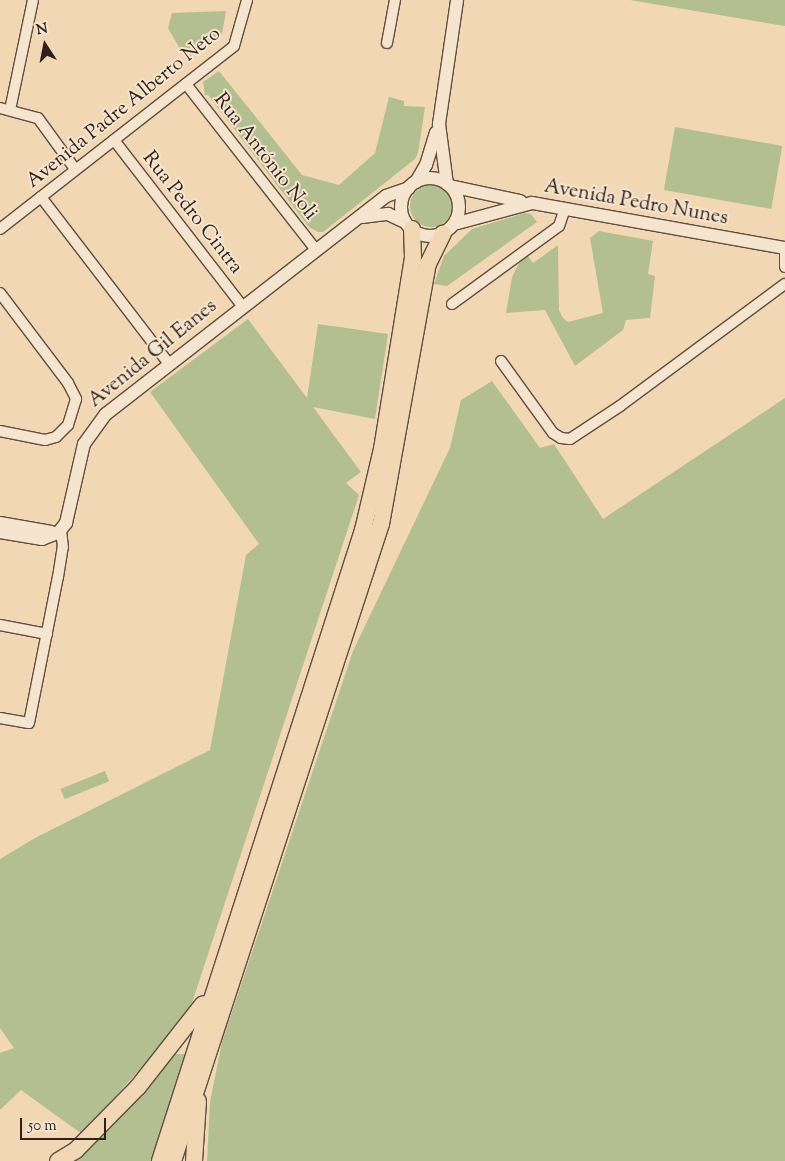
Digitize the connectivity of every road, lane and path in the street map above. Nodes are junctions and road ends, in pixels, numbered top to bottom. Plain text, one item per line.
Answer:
1 (33, 0) edge
2 (246, 0) edge
3 (395, 0) edge
4 (457, 0) edge
5 (387, 43) dead end
6 (186, 84) junction
7 (5, 109) edge
8 (439, 124) junction
9 (114, 140) junction
10 (75, 168) junction
11 (412, 185) junction
12 (449, 185) junction
13 (41, 197) junction
14 (532, 203) junction
15 (565, 209) junction
16 (361, 217) junction
17 (408, 226) junction
18 (0, 229) edge
19 (448, 229) junction
20 (785, 248) edge
21 (316, 250) junction
22 (785, 267) edge
23 (783, 287) edge
24 (0, 293) edge
25 (452, 304) dead end
26 (242, 307) junction
27 (502, 361) dead end
28 (169, 364) junction
29 (0, 431) edge
30 (0, 523) edge
31 (61, 530) junction
32 (0, 532) edge
33 (0, 625) edge
34 (47, 634) junction
35 (0, 718) edge
36 (216, 981) junction
37 (200, 1074) junction
38 (58, 1161) edge
39 (160, 1161) edge
40 (173, 1161) edge
41 (194, 1161) edge

1 - 7 street
2 - 6 street, Avenida Padre Alberto Neto
3 - 5 street
4 - 8 street
6 - 9 street, Avenida Padre Alberto Neto
6 - 21 street, Rua António Noli
7 - 10 street
8 - 11 street
8 - 12 street
9 - 10 street, Avenida Padre Alberto Neto
9 - 26 street, Rua Pedro Cintra
10 - 13 street, Avenida Padre Alberto Neto
11 - 12 street
11 - 16 street, Avenida Gil Eanes
11 - 17 street
12 - 14 street
12 - 19 street
13 - 18 street, Avenida Padre Alberto Neto
13 - 28 street
14 - 15 street, Avenida Pedro Nunes
14 - 19 street, Avenida Pedro Nunes
15 - 20 street, Avenida Pedro Nunes
15 - 25 street
16 - 17 street
16 - 21 street, Avenida Gil Eanes
17 - 19 street
17 - 36 highway
19 - 37 highway
20 - 22 street
21 - 26 street, Avenida Gil Eanes
23 - 27 street
24 - 29 street
26 - 28 street, Avenida Gil Eanes
28 - 31 street, Avenida Gil Eanes
30 - 31 street
31 - 32 street
31 - 34 street, Avenida Gil Eanes
33 - 34 street
34 - 35 street, Avenida Gil Eanes
36 - 38 highway
36 - 39 highway
37 - 40 highway
37 - 41 highway

